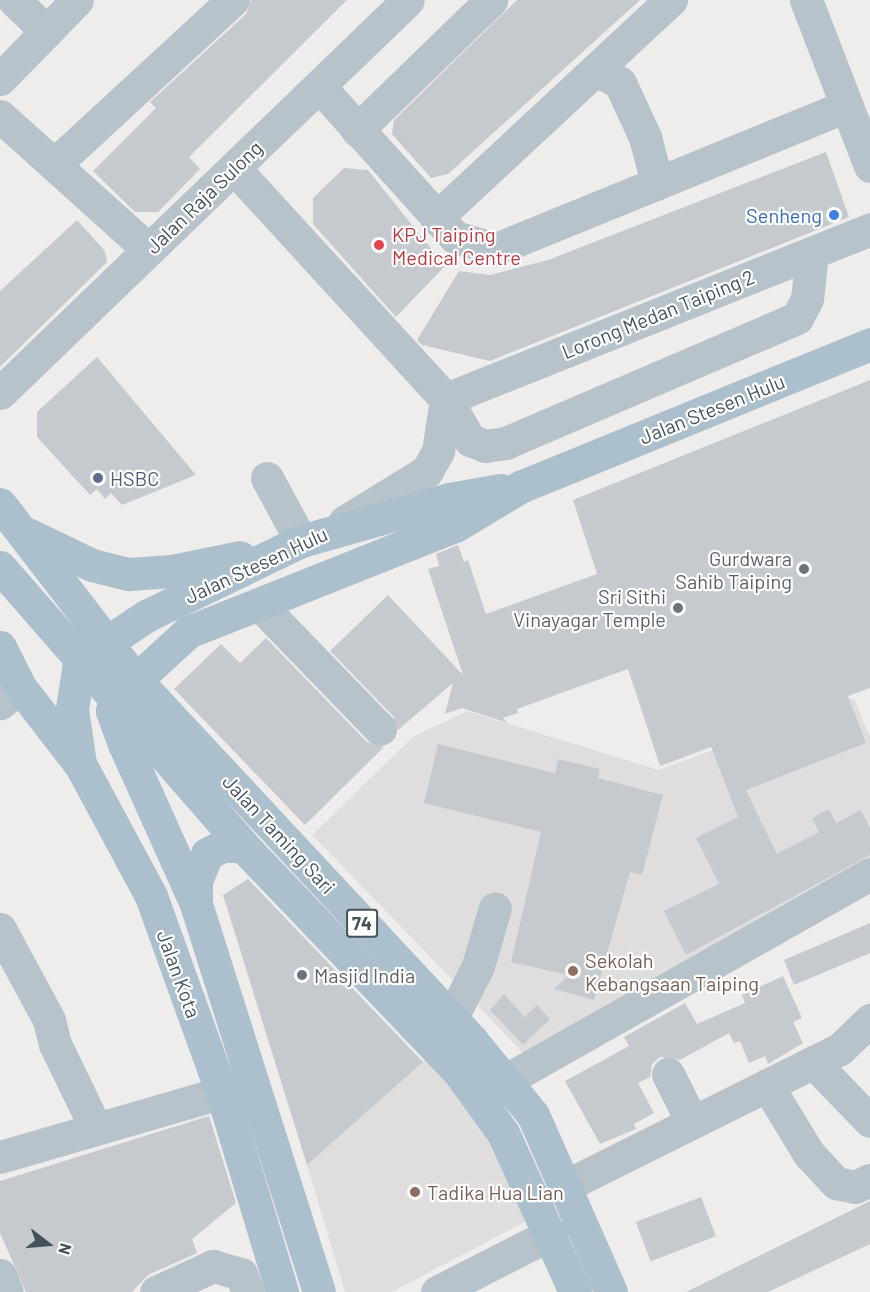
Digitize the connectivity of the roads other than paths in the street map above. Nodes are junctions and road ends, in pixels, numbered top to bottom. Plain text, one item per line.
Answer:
1 (14, 0) edge
2 (76, 0) edge
3 (232, 0) edge
4 (408, 0) edge
5 (491, 0) edge
6 (670, 0) edge
7 (806, 0) edge
8 (46, 31) junction
9 (596, 70) junction
10 (0, 78) edge
11 (319, 86) junction
12 (847, 106) junction
13 (0, 116) edge
14 (357, 130) junction
15 (55, 164) junction
16 (870, 166) edge
17 (234, 168) junction
18 (657, 183) junction
19 (436, 218) junction
20 (870, 229) edge
21 (149, 250) junction
22 (812, 253) junction
23 (870, 344) edge
24 (1, 393) edge
25 (446, 399) junction
26 (267, 478) dead end
27 (520, 487) junction
28 (0, 504) edge
29 (24, 532) junction
30 (305, 540) junction
31 (0, 567) edge
32 (259, 604) junction
33 (105, 639) junction
34 (0, 647) edge
35 (80, 663) junction
36 (7, 688) edge
37 (125, 688) junction
38 (381, 729) dead end
39 (80, 764) junction
40 (243, 846) junction
41 (870, 874) edge
42 (196, 904) junction
43 (495, 908) dead end
44 (0, 929) edge
45 (451, 1019) junction
46 (870, 1020) edge
47 (813, 1062) junction
48 (668, 1074) dead end
49 (506, 1080) junction
50 (256, 1083) junction
51 (767, 1085) junction
52 (222, 1093) junction
53 (870, 1121) edge
54 (692, 1122) junction
55 (96, 1129) junction
56 (0, 1156) edge
57 (870, 1180) edge
58 (567, 1185) junction
59 (551, 1234) junction
60 (0, 1275) edge
61 (279, 1281) edge
62 (246, 1287) edge
63 (7, 1292) edge
64 (156, 1292) edge
65 (319, 1292) edge
66 (437, 1292) edge
67 (575, 1292) edge
68 (610, 1292) edge

1 - 8 street
2 - 8 street
3 - 15 street
4 - 11 street, Jalan Raja Sulong
5 - 14 street
6 - 9 street
7 - 12 street
8 - 10 street
9 - 18 street
9 - 19 street
11 - 14 street
11 - 17 street, Jalan Raja Sulong
12 - 16 street
12 - 18 street
13 - 15 street
14 - 19 street
15 - 21 street
17 - 21 street, Jalan Raja Sulong
17 - 25 street
18 - 19 street
20 - 22 street, Lorong Medan Taiping 2
21 - 24 street, Jalan Raja Sulong
22 - 25 street, Lorong Medan Taiping 2
22 - 25 street
23 - 27 main road, Jalan Stesen Hulu
25 - 30 street
26 - 30 street
27 - 30 main road, Jalan Stesen Hulu
27 - 32 main road, Jalan Stesen Hulu
28 - 29 main road, 74
29 - 30 main road
29 - 33 main road, 74
30 - 33 main road, Jalan Stesen Hulu
31 - 35 main road, 74
32 - 37 main road, Jalan Stesen Hulu
32 - 38 street
33 - 35 main road, Jalan Stesen Hulu
33 - 37 main road, 74
34 - 36 main road
35 - 37 main road, 74
35 - 39 main road, Jalan Kota
36 - 39 main road
37 - 40 main road, Jalan Taming Sari / 74
37 - 42 main road, Jalan Kota
37 - 45 main road, Jalan Taming Sari / 74
39 - 52 main road, Jalan Kota
40 - 42 main road
40 - 59 main road, Jalan Taming Sari / 74
41 - 49 street
42 - 50 main road, Jalan Kota
43 - 45 street
44 - 55 street
45 - 49 main road, Jalan Taming Sari / 74
46 - 47 street
47 - 51 street
47 - 53 street
48 - 54 street
49 - 58 main road, Jalan Taming Sari / 74
50 - 52 street
50 - 65 main road, Jalan Kota
51 - 54 street
51 - 57 street
52 - 55 street
52 - 61 main road, Jalan Kota
54 - 58 street
55 - 56 street
58 - 68 main road, Jalan Taming Sari / 74
59 - 66 street
59 - 67 main road, Jalan Taming Sari / 74
60 - 63 street
61 - 62 street
62 - 64 street

